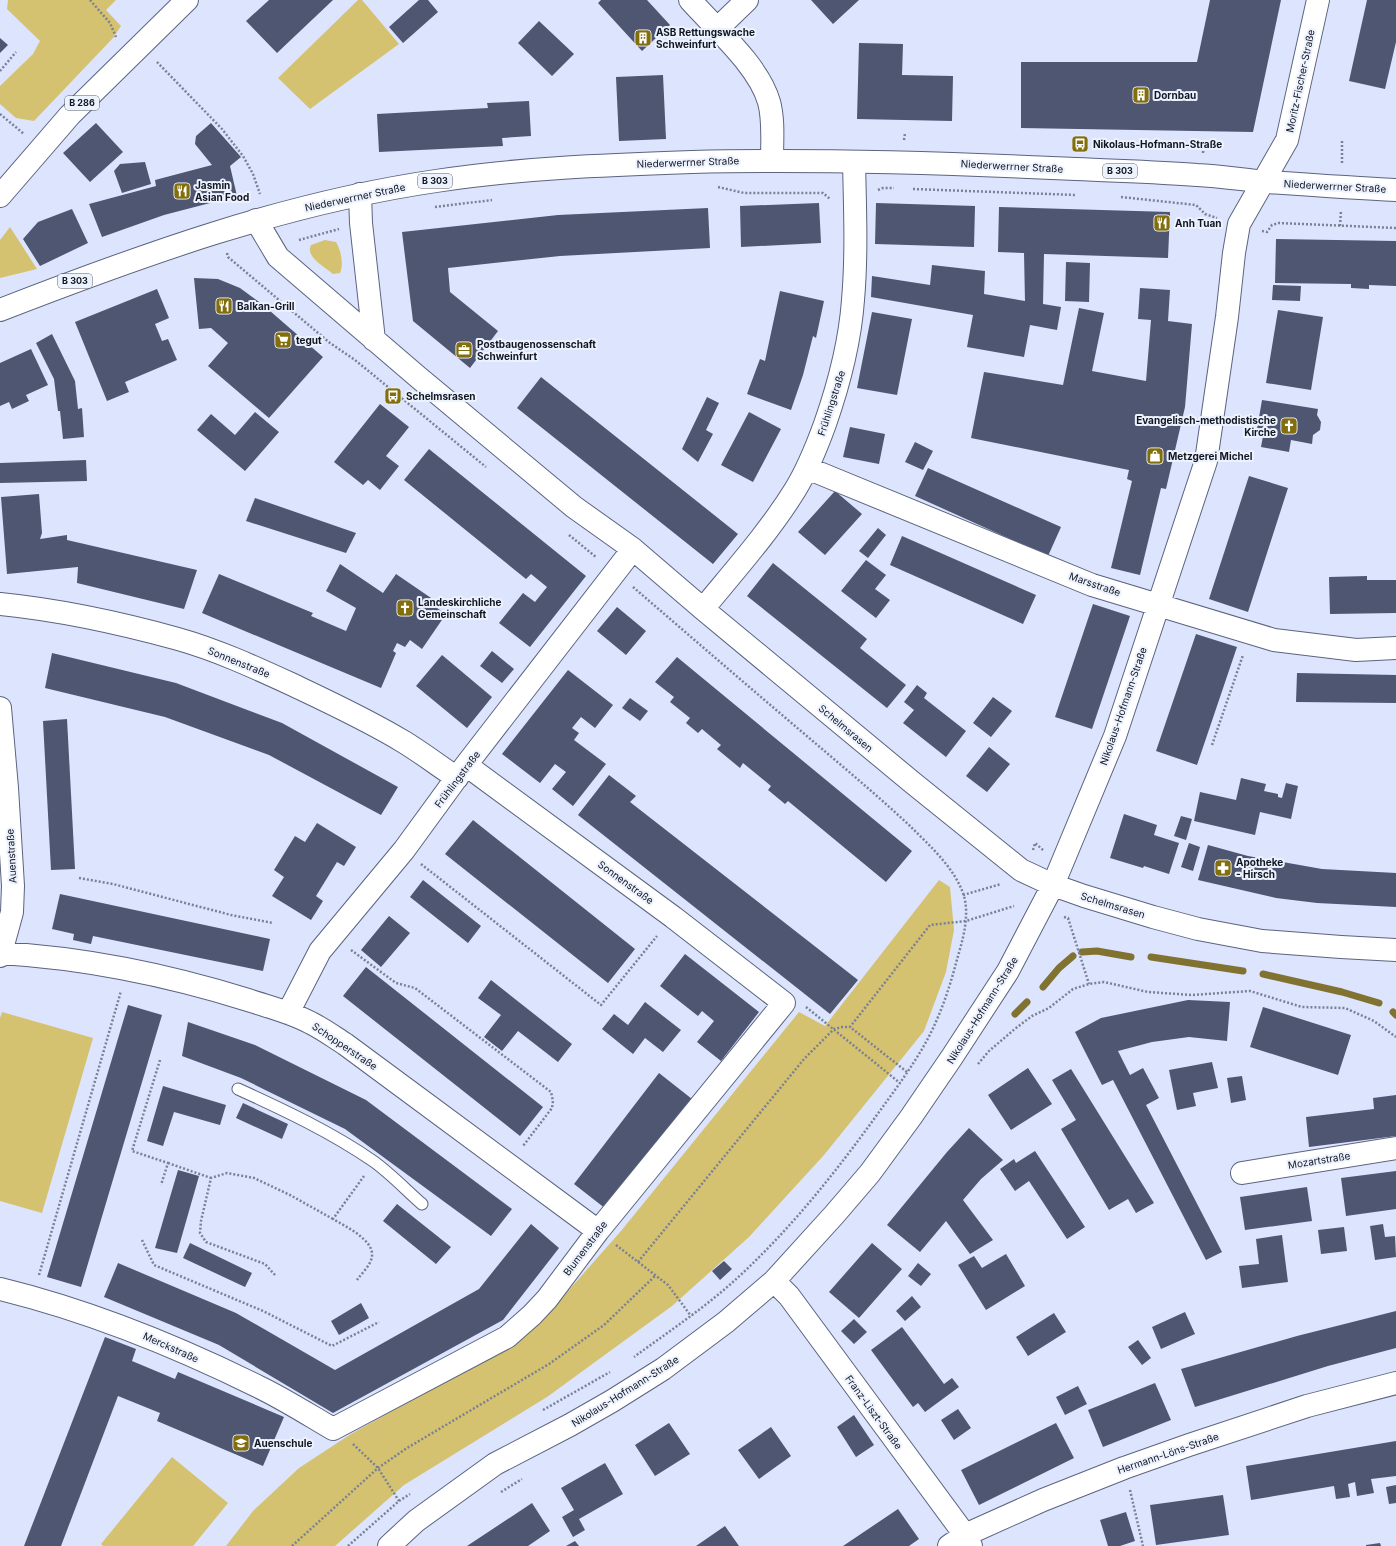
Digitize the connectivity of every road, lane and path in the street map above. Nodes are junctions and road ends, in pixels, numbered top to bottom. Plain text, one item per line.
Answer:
1 (90, 0) edge
2 (186, 0) edge
3 (690, 0) edge
4 (747, 0) edge
5 (1318, 0) edge
6 (110, 22) dead end
7 (717, 29) junction
8 (16, 52) dead end
9 (154, 58) dead end
10 (0, 71) edge
11 (0, 114) edge
12 (24, 135) dead end
13 (772, 160) junction
14 (854, 162) junction
15 (1264, 182) junction
16 (714, 186) dead end
17 (896, 188) dead end
18 (911, 188) dead end
19 (1396, 190) edge
20 (260, 194) dead end
21 (360, 194) junction
22 (1084, 195) dead end
23 (0, 196) edge
24 (1120, 196) dead end
25 (498, 199) dead end
26 (855, 200) junction
27 (435, 207) dead end
28 (256, 220) junction
29 (1239, 224) junction
30 (1396, 228) edge
31 (228, 257) dead end
32 (0, 310) edge
33 (374, 340) junction
34 (807, 468) junction
35 (491, 471) dead end
36 (565, 532) dead end
37 (633, 549) junction
38 (615, 572) junction
39 (0, 604) edge
40 (1158, 604) junction
41 (703, 609) junction
42 (1251, 632) junction
43 (1396, 648) edge
44 (0, 708) edge
45 (1212, 745) dead end
46 (462, 771) junction
47 (404, 850) junction
48 (79, 878) dead end
49 (1001, 884) dead end
50 (1053, 885) junction
51 (963, 895) junction
52 (1020, 905) dead end
53 (1060, 916) dead end
54 (674, 917) junction
55 (966, 921) junction
56 (273, 923) dead end
57 (333, 936) junction
58 (1396, 950) edge
59 (0, 954) edge
60 (127, 970) junction
61 (1104, 982) dead end
62 (1089, 984) dead end
63 (784, 1003) joint
64 (805, 1006) dead end
65 (288, 1013) junction
66 (850, 1027) junction
67 (834, 1029) junction
68 (1396, 1037) edge
69 (160, 1060) dead end
70 (907, 1072) junction
71 (900, 1083) junction
72 (238, 1089) dead end
73 (1396, 1148) edge
74 (374, 1162) junction
75 (168, 1163) junction
76 (508, 1164) junction
77 (1242, 1172) dead end
78 (211, 1178) junction
79 (161, 1185) dead end
80 (422, 1204) dead end
81 (333, 1219) junction
82 (604, 1236) junction
83 (142, 1240) dead end
84 (638, 1262) junction
85 (275, 1275) dead end
86 (655, 1276) junction
87 (356, 1280) dead end
88 (774, 1280) junction
89 (0, 1289) edge
90 (33, 1298) junction
91 (691, 1316) junction
92 (379, 1322) dead end
93 (633, 1358) dead end
94 (613, 1370) dead end
95 (1396, 1383) edge
96 (541, 1411) dead end
97 (333, 1429) joint
98 (351, 1442) dead end
99 (378, 1468) junction
100 (1124, 1468) junction
101 (411, 1493) dead end
102 (399, 1501) junction
103 (962, 1542) edge
104 (292, 1546) edge
105 (348, 1546) edge
106 (389, 1546) edge
107 (1143, 1546) edge

1 - 6 path
2 - 23 street, B 286
3 - 7 street
4 - 7 street
5 - 15 street, Moritz-Fischer-Straße
7 - 13 street
8 - 10 path
9 - 20 path
11 - 12 path
13 - 14 street, Niederwerrner Straße / B 303
13 - 21 street, Niederwerrner Straße / B 303
14 - 15 street, Niederwerrner Straße / B 303
14 - 26 street, Frühlingstraße
15 - 19 street, Niederwerrner Straße / B 303
15 - 29 street, Nikolaus-Hofmann-Straße
16 - 26 path
17 - 26 path
18 - 22 path
21 - 28 street, Niederwerrner Straße / B 303
21 - 33 street
24 - 29 path
25 - 27 path
26 - 34 street, Frühlingstraße
28 - 32 street, Niederwerrner Straße / B 303
28 - 33 street, Schelmsrasen
29 - 30 path
29 - 40 street, Nikolaus-Hofmann-Straße
31 - 35 path
33 - 37 street, Schelmsrasen
34 - 40 street, Marsstraße
34 - 41 street, Frühlingstraße
36 - 38 path
37 - 38 street, Frühlingstraße
37 - 41 street, Schelmsrasen
38 - 46 street, Frühlingstraße
38 - 51 path
39 - 46 street, Sonnenstraße
40 - 42 street, Marsstraße
40 - 50 street, Nikolaus-Hofmann-Straße
41 - 50 street, Schelmsrasen
42 - 43 street, Marsstraße
42 - 45 path
44 - 59 street, Auenstraße
46 - 47 street, Frühlingstraße
46 - 54 street, Sonnenstraße
47 - 54 path
47 - 57 street, Frühlingstraße
48 - 56 path
49 - 51 path
50 - 58 street, Schelmsrasen
50 - 88 street, Nikolaus-Hofmann-Straße
51 - 55 path
52 - 55 path
53 - 62 path
54 - 63 street, Sonnenstraße
55 - 66 path
55 - 70 path
57 - 65 street, Frühlingstraße
57 - 76 path
59 - 60 street, Schopperstraße
60 - 65 street, Schopperstraße
60 - 90 path
61 - 68 path
63 - 82 street, Blumenstraße
64 - 67 path
65 - 76 street, Schopperstraße
66 - 67 path
66 - 70 path
67 - 71 path
67 - 84 path
69 - 75 path
70 - 71 path
71 - 91 path
72 - 74 lane
73 - 77 street, Mozartstraße
74 - 80 lane
74 - 81 path
75 - 78 path
75 - 79 path
76 - 82 street, Schopperstraße
78 - 81 path
78 - 85 path
81 - 87 path
82 - 84 path
82 - 97 street, Blumenstraße
83 - 92 path
84 - 86 path
86 - 91 path
86 - 99 path
88 - 103 street, Franz-Liszt-Straße
88 - 106 street, Nikolaus-Hofmann-Straße
89 - 90 street, Merckstraße
90 - 97 street, Merckstraße
91 - 93 path
94 - 96 path
95 - 100 street, Hermann-Löns-Straße
98 - 99 path
99 - 102 path
99 - 104 path
100 - 103 street, Hermann-Löns-Straße
100 - 107 path
101 - 102 path
102 - 105 path

